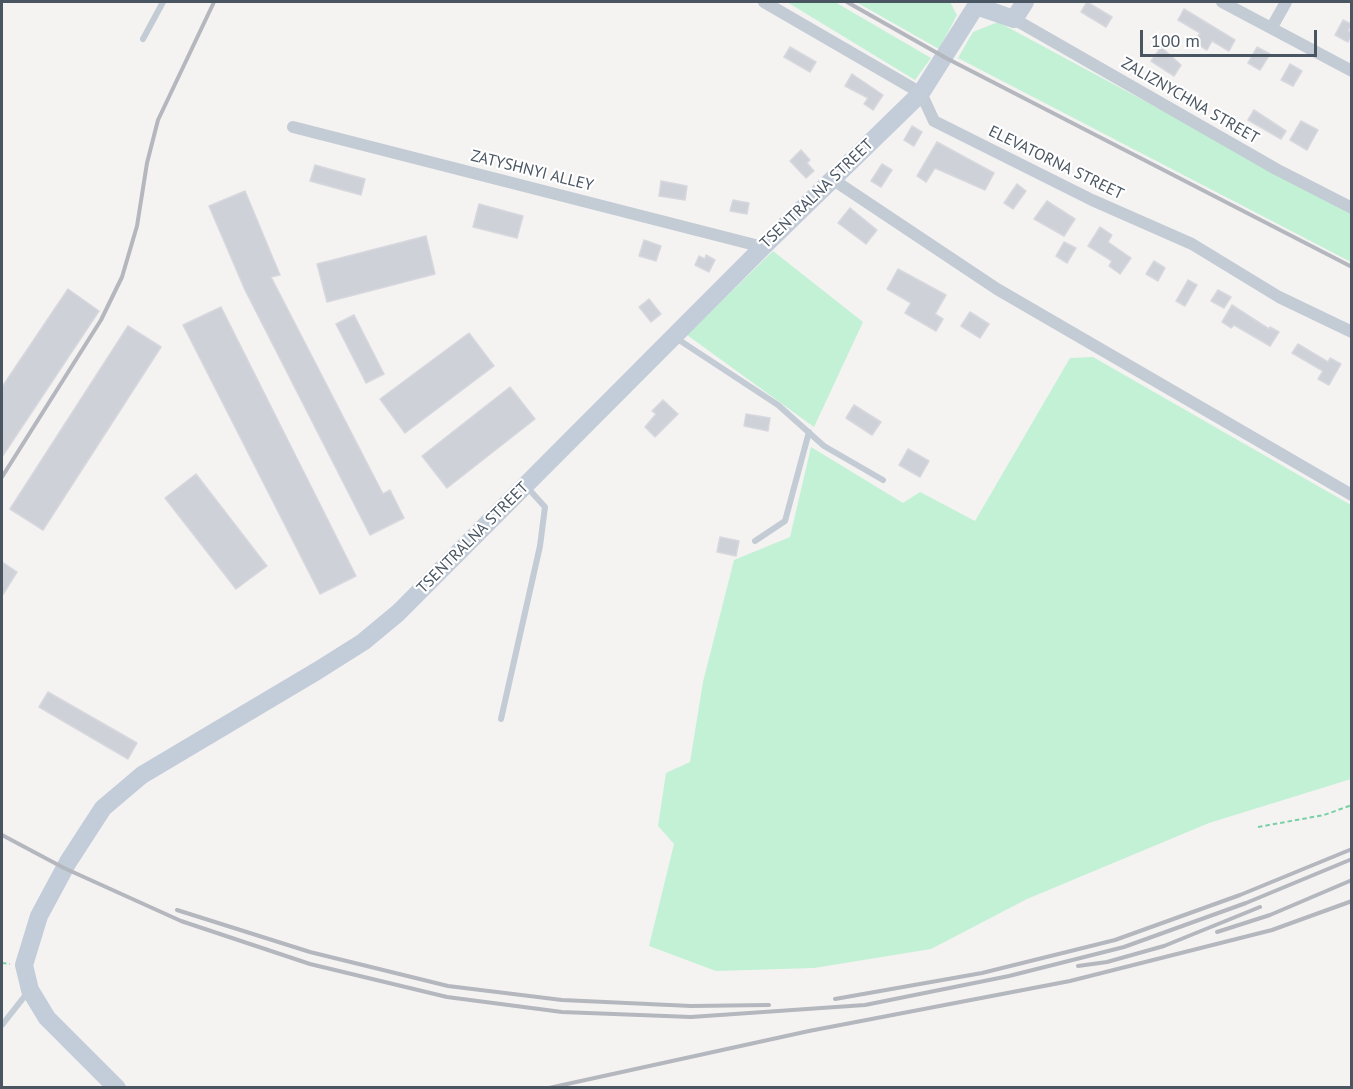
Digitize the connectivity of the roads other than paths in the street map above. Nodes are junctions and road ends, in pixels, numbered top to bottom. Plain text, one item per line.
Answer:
1 (163, 2) edge
2 (764, 2) edge
3 (1025, 2) edge
4 (1222, 2) edge
5 (1286, 2) edge
6 (1014, 19) junction
7 (1272, 27) junction
8 (143, 39) dead end
9 (1352, 70) edge
10 (921, 93) junction
11 (293, 127) dead end
12 (832, 179) junction
13 (1352, 208) edge
14 (763, 247) junction
15 (1352, 332) edge
16 (674, 336) junction
17 (809, 432) junction
18 (883, 480) dead end
19 (526, 485) junction
20 (1352, 495) edge
21 (755, 541) dead end
22 (501, 719) dead end
23 (30, 990) junction
24 (2, 1025) edge
25 (117, 1088) edge

1 - 8 lane
2 - 10 street
3 - 6 main road
4 - 7 street
5 - 7 street
6 - 10 main road, TSENTRALNA STREET
6 - 13 street, ZALIZNYCHNA STREET
7 - 9 street
10 - 12 main road, TSENTRALNA STREET
10 - 15 street, ELEVATORNA STREET
11 - 14 street, ZATYSHNYI ALLEY
12 - 14 main road, TSENTRALNA STREET
12 - 20 street
14 - 16 main road, TSENTRALNA STREET
16 - 17 lane
16 - 19 main road, TSENTRALNA STREET
17 - 18 lane
17 - 21 lane
19 - 22 lane
19 - 23 main road, TSENTRALNA STREET
23 - 24 lane
23 - 25 main road, TSENTRALNA STREET

